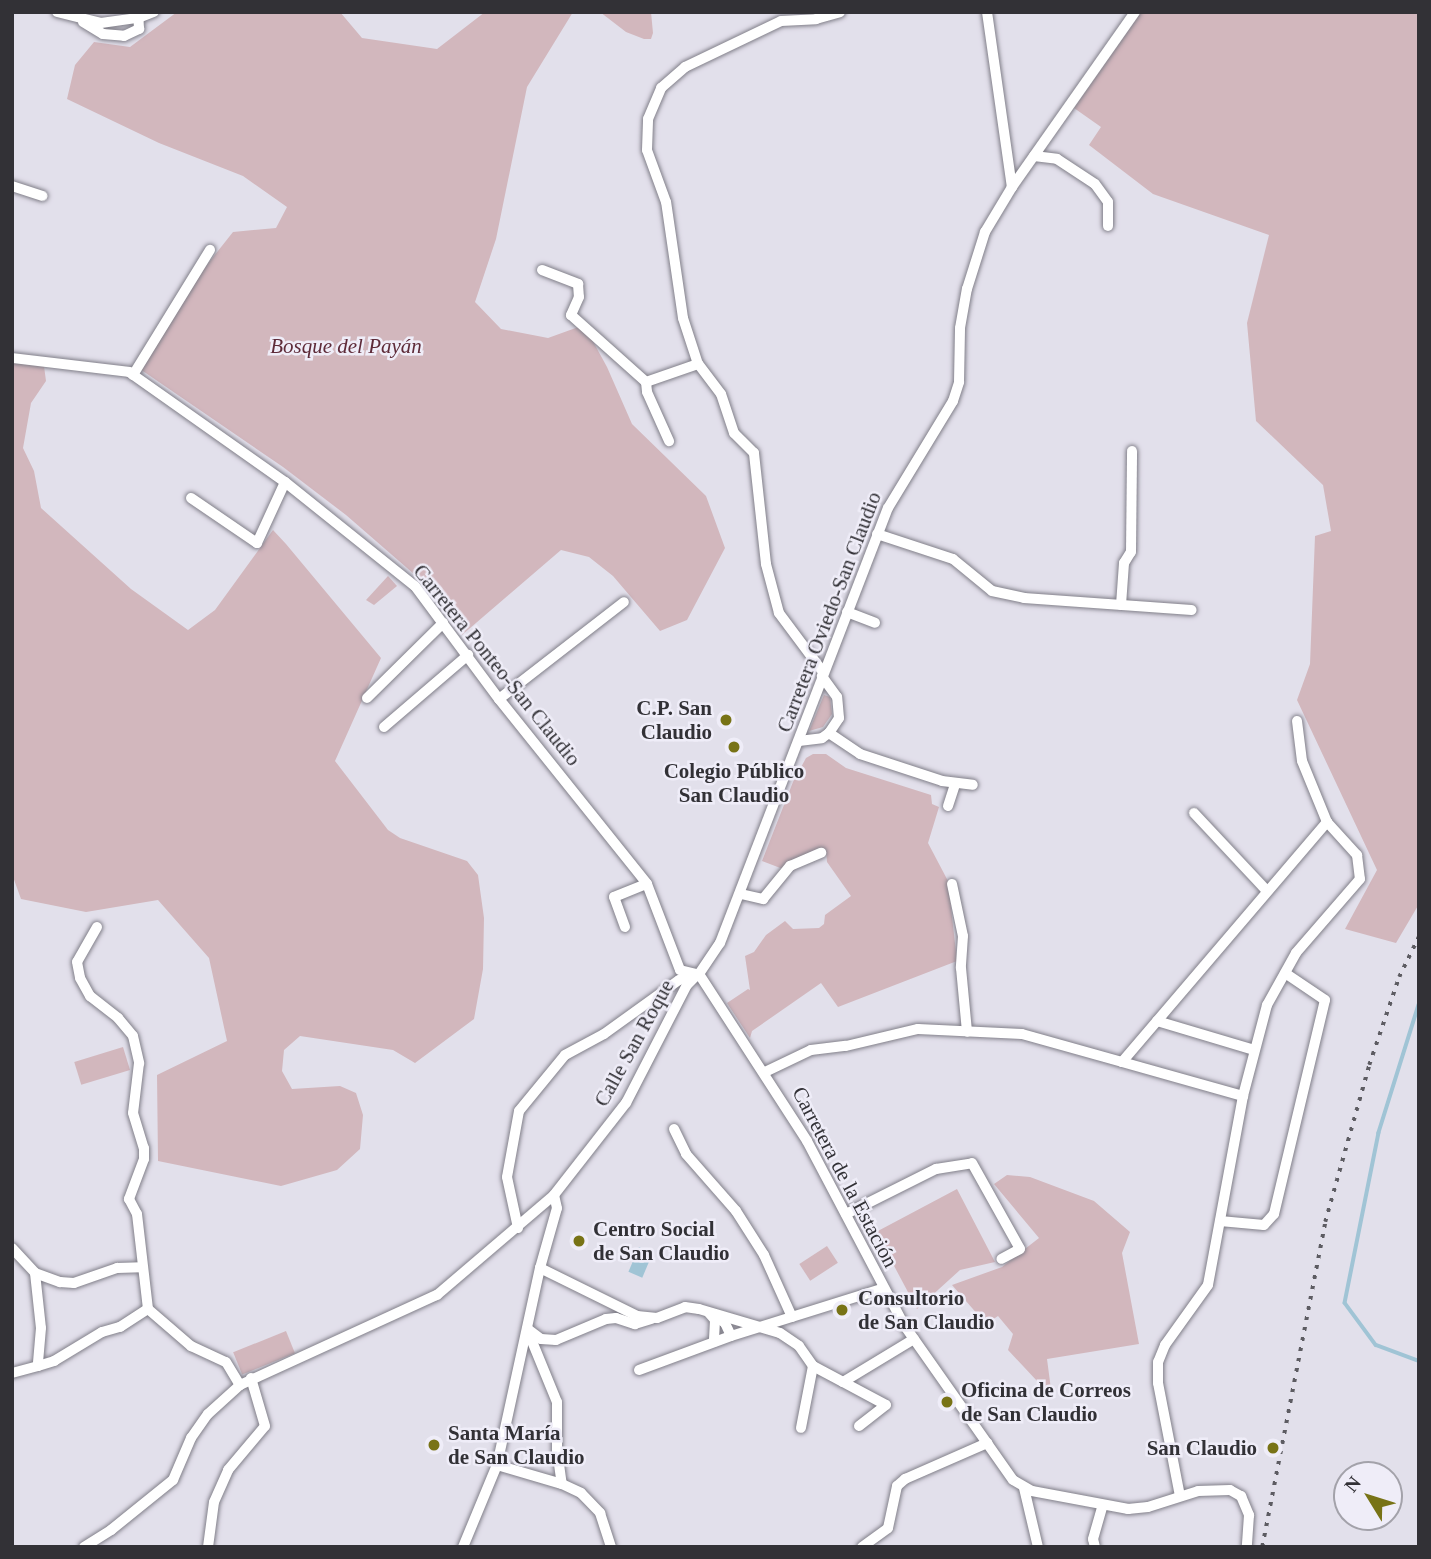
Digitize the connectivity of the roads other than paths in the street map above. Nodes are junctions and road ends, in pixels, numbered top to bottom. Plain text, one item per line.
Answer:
1 (58, 12) edge
2 (154, 12) edge
3 (840, 12) edge
4 (987, 12) edge
5 (1130, 14) edge
6 (138, 15) edge
7 (75, 18) junction
8 (1034, 156) junction
9 (12, 186) edge
10 (1012, 187) junction
11 (42, 195) dead end
12 (1108, 226) dead end
13 (210, 250) dead end
14 (542, 270) dead end
15 (12, 358) edge
16 (698, 364) junction
17 (132, 375) junction
18 (646, 382) junction
19 (669, 441) dead end
20 (1132, 451) dead end
21 (285, 482) junction
22 (191, 498) dead end
23 (877, 534) junction
24 (624, 601) dead end
25 (1121, 605) junction
26 (1192, 610) dead end
27 (847, 612) junction
28 (443, 623) junction
29 (875, 623) dead end
30 (468, 655) junction
31 (823, 674) junction
32 (367, 698) dead end
33 (499, 699) junction
34 (1297, 722) dead end
35 (384, 727) dead end
36 (830, 733) junction
37 (799, 741) junction
38 (955, 784) junction
39 (973, 785) dead end
40 (948, 806) dead end
41 (1194, 813) dead end
42 (1327, 821) junction
43 (821, 853) dead end
44 (648, 884) junction
45 (952, 884) dead end
46 (1267, 891) junction
47 (741, 894) junction
48 (97, 927) dead end
49 (625, 928) dead end
50 (1285, 973) junction
51 (698, 975) junction
52 (1157, 1021) junction
53 (967, 1031) junction
54 (1254, 1050) junction
55 (1122, 1062) junction
56 (765, 1072) junction
57 (1243, 1096) junction
58 (674, 1129) dead end
59 (554, 1195) junction
60 (846, 1214) junction
61 (1220, 1221) junction
62 (518, 1228) junction
63 (12, 1248) edge
64 (1001, 1259) dead end
65 (141, 1268) junction
66 (540, 1268) junction
67 (35, 1273) junction
68 (884, 1288) junction
69 (148, 1309) junction
70 (708, 1311) junction
71 (734, 1317) junction
72 (792, 1317) junction
73 (657, 1318) junction
74 (762, 1328) junction
75 (527, 1329) junction
76 (731, 1336) junction
77 (914, 1339) junction
78 (714, 1342) junction
79 (38, 1366) junction
80 (813, 1366) junction
81 (639, 1370) dead end
82 (12, 1373) edge
83 (251, 1378) junction
84 (843, 1382) junction
85 (240, 1385) junction
86 (859, 1426) dead end
87 (801, 1428) dead end
88 (987, 1443) junction
89 (497, 1465) junction
90 (562, 1484) junction
91 (1024, 1488) junction
92 (1180, 1496) junction
93 (1104, 1505) junction
94 (84, 1547) edge
95 (208, 1547) edge
96 (463, 1547) edge
97 (611, 1547) edge
98 (862, 1547) edge
99 (1038, 1547) edge
100 (1095, 1547) edge
101 (1247, 1547) edge

1 - 7 street
2 - 6 street
3 - 16 street
4 - 10 street
5 - 8 street, Carretera Oviedo-San Claudio
6 - 7 street
6 - 7 street
8 - 10 street, Carretera Oviedo-San Claudio
8 - 12 street
9 - 11 street
10 - 23 street, Carretera Oviedo-San Claudio
13 - 17 street
14 - 18 street
15 - 17 street, Carretera Ponteo-San Claudio
16 - 18 street
16 - 31 street
17 - 21 street, Carretera Ponteo-San Claudio
18 - 19 street
20 - 25 street
21 - 22 street
21 - 28 street, Carretera Ponteo-San Claudio
23 - 25 street
23 - 27 street, Carretera Oviedo-San Claudio
24 - 33 street
25 - 26 street
27 - 29 street
27 - 31 street, Carretera Oviedo-San Claudio
28 - 30 street, Carretera Ponteo-San Claudio
28 - 32 street
30 - 33 street, Carretera Ponteo-San Claudio
30 - 35 street
31 - 36 street
31 - 37 street, Carretera Oviedo-San Claudio
33 - 44 street, Carretera Ponteo-San Claudio
34 - 42 street
36 - 37 street
36 - 38 street
37 - 47 street, Carretera Oviedo-San Claudio
38 - 39 street
38 - 40 street
41 - 46 street
42 - 46 street
42 - 50 street
43 - 47 street
44 - 49 street
44 - 51 street, Carretera Ponteo-San Claudio
45 - 53 street
46 - 52 street
47 - 51 street, Carretera Oviedo-San Claudio
48 - 65 street
50 - 54 street
50 - 61 street
51 - 56 street, Carretera de la Estación
51 - 59 street, Calle San Roque
51 - 62 street
52 - 54 street
52 - 55 street
53 - 55 street
53 - 56 street
54 - 57 street
55 - 57 street
56 - 60 street, Carretera de la Estación
57 - 61 street
58 - 72 street
59 - 62 street, Calle San Roque
59 - 66 street
60 - 64 street
60 - 68 street, Carretera de la Estación
61 - 92 street
62 - 83 street, Calle San Roque
63 - 67 street
65 - 67 street
65 - 69 street
66 - 73 street
66 - 75 street
67 - 79 street
68 - 72 street
68 - 77 street, Carretera de la Estación
69 - 79 street
69 - 85 street
70 - 71 street
70 - 73 street
70 - 76 street
70 - 78 street
71 - 74 street
71 - 76 street
72 - 74 street
73 - 75 street
74 - 76 street
74 - 80 street
75 - 89 street
75 - 90 street
76 - 78 street
77 - 84 street
77 - 88 street, Carretera de la Estación
78 - 81 street
79 - 82 street
80 - 84 street
80 - 87 street
83 - 85 street, Calle San Roque
83 - 95 street
84 - 86 street
85 - 94 street, Calle San Roque
88 - 91 street, Carretera de la Estación
88 - 98 street
89 - 90 street
89 - 96 street
90 - 97 street
91 - 93 street
91 - 99 street
92 - 93 street
92 - 101 street
93 - 100 street

